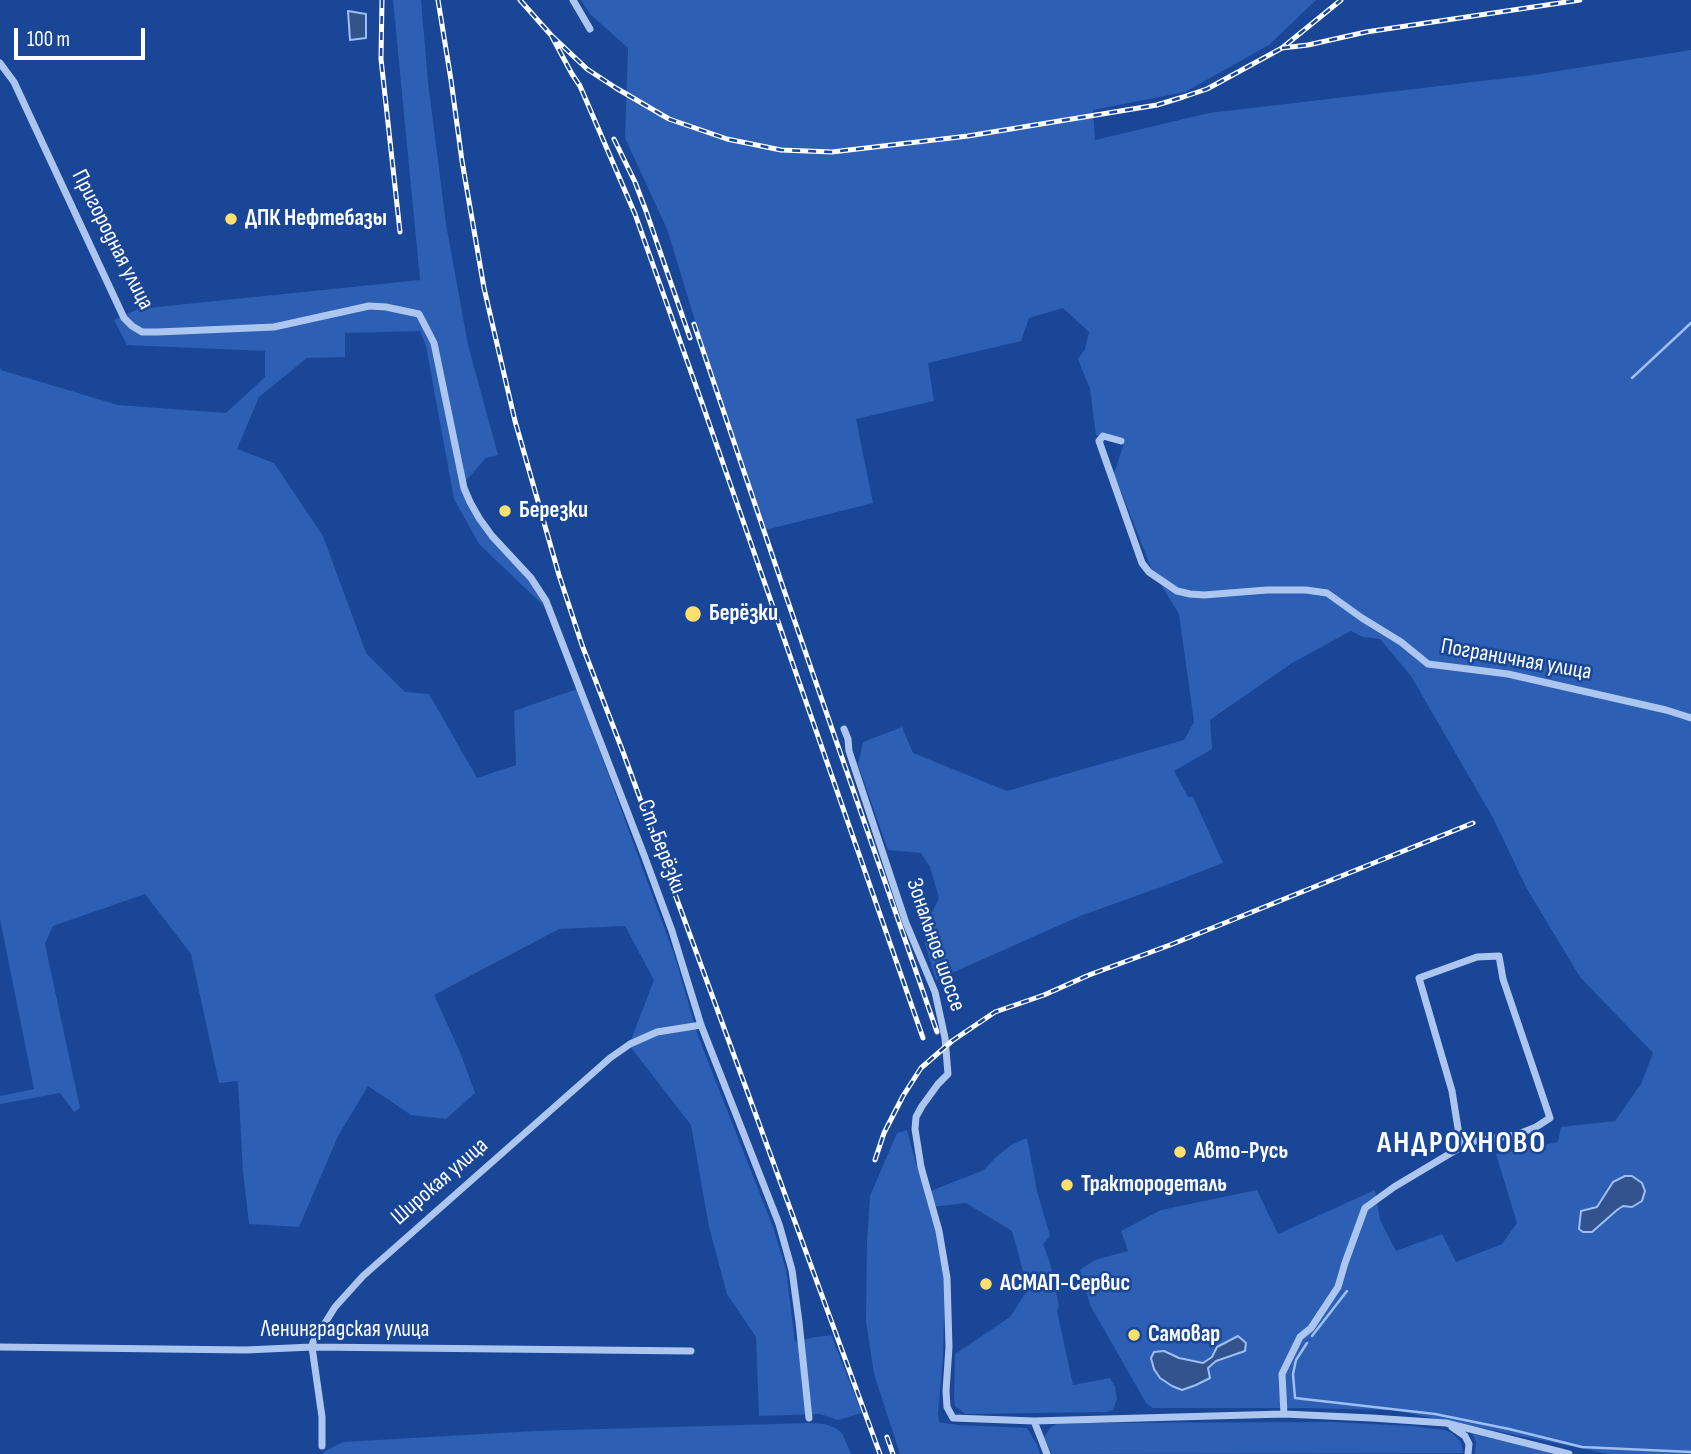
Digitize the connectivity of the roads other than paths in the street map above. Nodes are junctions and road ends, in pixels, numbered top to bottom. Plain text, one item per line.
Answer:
1 (573, 0) edge
2 (590, 29) dead end
3 (0, 63) edge
4 (419, 314) joint
5 (1121, 441) dead end
6 (1691, 718) edge
7 (844, 729) dead end
8 (701, 1026) junction
9 (1461, 1147) junction
10 (0, 1348) edge
11 (312, 1348) junction
12 (691, 1351) dead end
13 (1284, 1414) junction
14 (809, 1418) dead end
15 (1034, 1421) junction
16 (1446, 1423) junction
17 (323, 1447) dead end
18 (1047, 1454) edge
19 (1468, 1454) edge
20 (1569, 1454) edge

1 - 2 street
3 - 4 street, Пригородная улица
4 - 8 street, Ст. Берёзки
5 - 6 street, Пограничная улица
7 - 15 street, Зональное шоссе
8 - 11 street, Широкая улица
8 - 14 street, Ст. Берёзки
9 - 9 street
9 - 13 street
10 - 11 street, Ленинградская улица
11 - 12 street, Ленинградская улица
11 - 17 street
13 - 15 street
13 - 16 street
15 - 18 street
16 - 19 street
16 - 20 street

